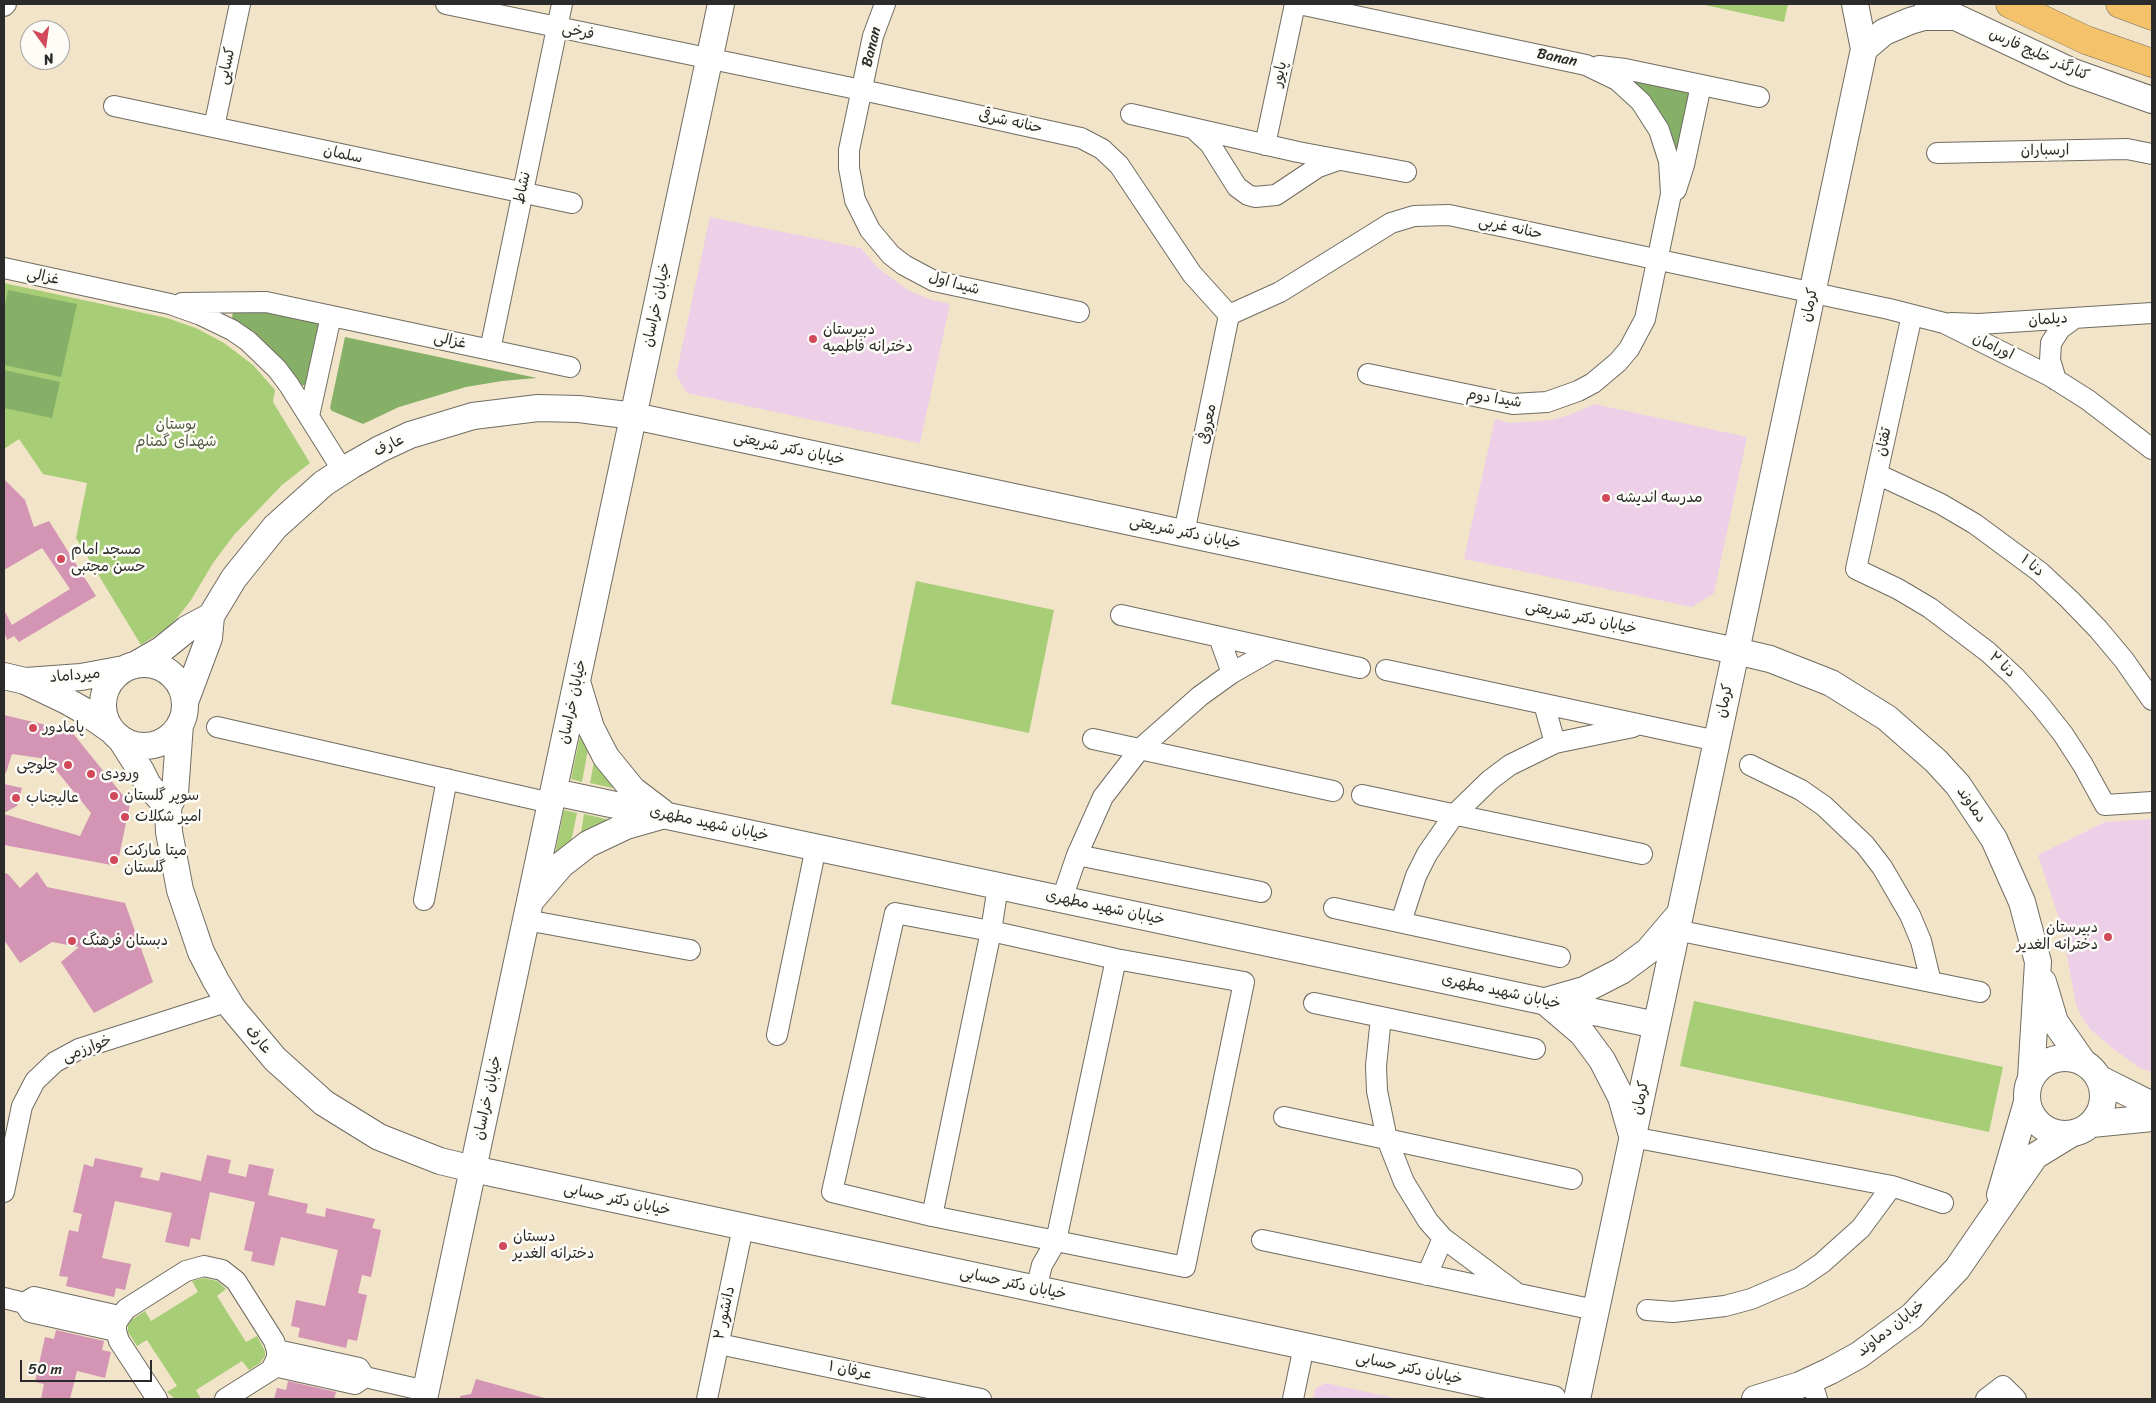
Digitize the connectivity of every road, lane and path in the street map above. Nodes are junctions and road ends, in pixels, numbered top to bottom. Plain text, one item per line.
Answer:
1 (240, 4) edge
2 (446, 4) edge
3 (562, 4) edge
4 (722, 4) edge
5 (877, 4) edge
6 (886, 4) edge
7 (1295, 4) edge
8 (1299, 4) edge
9 (1854, 4) edge
10 (1928, 4) edge
11 (2010, 4) edge
12 (2120, 4) edge
13 (2152, 16) edge
14 (1955, 17) junction
15 (557, 27) junction
16 (873, 36) junction
17 (1864, 49) junction
18 (710, 59) junction
19 (2152, 63) edge
20 (1586, 65) junction
21 (1701, 85) junction
22 (862, 90) junction
23 (1758, 97) dead end
24 (2152, 100) edge
25 (114, 106) dead end
26 (1131, 114) dead end
27 (214, 127) junction
28 (1191, 128) junction
29 (1234, 138) junction
30 (1265, 145) junction
31 (1214, 150) junction
32 (1298, 152) junction
33 (1937, 153) dead end
34 (2152, 154) edge
35 (1342, 160) junction
36 (1312, 170) junction
37 (1406, 172) dead end
38 (522, 193) junction
39 (572, 203) dead end
40 (1668, 216) junction
41 (1658, 260) junction
42 (4, 268) edge
43 (1812, 292) junction
44 (170, 304) junction
45 (1079, 312) dead end
46 (2152, 313) edge
47 (1912, 315) junction
48 (331, 316) junction
49 (1229, 316) junction
50 (2075, 318) junction
51 (1944, 323) junction
52 (490, 350) junction
53 (570, 367) dead end
54 (1368, 374) dead end
55 (2056, 380) junction
56 (309, 416) junction
57 (634, 416) junction
58 (2152, 449) edge
59 (343, 471) junction
60 (1877, 474) junction
61 (1184, 533) junction
62 (1856, 569) joint
63 (1122, 615) dead end
64 (211, 616) junction
65 (1219, 637) junction
66 (1274, 649) junction
67 (1736, 651) junction
68 (130, 667) junction
69 (1360, 668) dead end
70 (1386, 670) dead end
71 (1232, 673) junction
72 (15, 678) edge
73 (577, 679) junction
74 (2152, 700) edge
75 (1544, 704) junction
76 (183, 713) junction
77 (1642, 726) junction
78 (217, 727) dead end
79 (115, 734) junction
80 (1093, 739) dead end
81 (1717, 741) junction
82 (1555, 742) junction
83 (1140, 749) junction
84 (1750, 765) dead end
85 (448, 779) junction
86 (1333, 791) dead end
87 (1362, 795) dead end
88 (552, 797) junction
89 (2152, 802) edge
90 (168, 807) junction
91 (666, 815) junction
92 (1454, 815) junction
93 (816, 847) junction
94 (1077, 854) junction
95 (1642, 854) dead end
96 (998, 886) junction
97 (1261, 892) dead end
98 (1062, 899) junction
99 (424, 900) dead end
100 (1334, 908) dead end
101 (528, 912) junction
102 (1678, 921) junction
103 (1401, 922) junction
104 (991, 931) junction
105 (690, 950) dead end
106 (1560, 957) dead end
107 (1116, 959) junction
108 (2038, 962) junction
109 (1931, 982) junction
110 (1980, 992) dead end
111 (229, 1001) junction
112 (1543, 1001) junction
113 (1314, 1003) dead end
114 (1381, 1017) junction
115 (1656, 1025) junction
116 (778, 1035) dead end
117 (1535, 1049) dead end
118 (2092, 1071) junction
119 (2029, 1090) junction
120 (2152, 1105) edge
121 (1284, 1118) dead end
122 (2152, 1118) edge
123 (2082, 1129) junction
124 (1632, 1137) junction
125 (1387, 1140) junction
126 (473, 1169) junction
127 (1572, 1179) dead end
128 (1892, 1186) junction
129 (4, 1192) edge
130 (1943, 1203) dead end
131 (1994, 1215) junction
132 (932, 1216) junction
133 (743, 1227) junction
134 (1443, 1238) junction
135 (1262, 1240) dead end
136 (1056, 1241) junction
137 (1427, 1275) junction
138 (1036, 1289) junction
139 (1520, 1295) junction
140 (4, 1298) edge
141 (1595, 1310) junction
142 (1646, 1310) dead end
143 (118, 1324) junction
144 (719, 1344) junction
145 (1304, 1346) junction
146 (276, 1358) junction
147 (1814, 1390) edge
148 (425, 1395) edge
149 (157, 1399) edge
150 (225, 1399) edge
151 (707, 1399) edge
152 (981, 1399) edge
153 (1293, 1399) edge
154 (1553, 1399) edge
155 (1576, 1399) edge
156 (1755, 1399) edge
157 (1986, 1399) edge
158 (2016, 1399) edge

1 - 27 street, کسایی
2 - 15 street, فرخی
3 - 15 street, نشاط
4 - 18 street, خیابان خراسان
5 - 16 street
6 - 16 street, Banan
7 - 30 street, پایور
8 - 20 street, Banan
9 - 17 street, کرمان
10 - 14 street, کنارگذر خلیج فارس
11 - 19 highway
12 - 13 highway
14 - 17 street
14 - 24 street, کنارگذر خلیج فارس
15 - 18 street, فرخی
15 - 38 street, نشاط
16 - 22 street, Banan
17 - 43 street, کرمان
18 - 22 street, حنانه شرقی
18 - 57 street, خیابان خراسان
20 - 21 street
20 - 40 street, Banan
21 - 23 street
21 - 40 street
22 - 45 street, شیدا اول
22 - 49 street, حنانه شرقی
25 - 27 street, سلمان
26 - 28 street
27 - 38 street, سلمان
28 - 29 street
28 - 31 street
29 - 30 street
29 - 31 street
30 - 32 street
31 - 36 street
32 - 35 street
32 - 36 street
33 - 34 street, ارسباران
35 - 36 street
35 - 37 street
38 - 39 street, سلمان
38 - 52 street, نشاط
40 - 41 street, Banan
41 - 43 street, حنانه غربی
41 - 49 street, حنانه غربی
41 - 54 street, شیدا دوم
42 - 44 street, غزالی
43 - 47 street, اورامان
43 - 67 street, کرمان
44 - 48 street, غزالی
44 - 56 street, غزالی
46 - 50 street, دیلمان
47 - 51 street, اورامان
47 - 60 street, تفتان
48 - 52 street, غزالی
48 - 56 street
49 - 61 street, معروفی
50 - 51 street, دیلمان
50 - 55 street
51 - 55 street, اورامان
52 - 53 street, غزالی
55 - 58 street, اورامان
56 - 59 street, غزالی
57 - 59 street, عارف
57 - 61 street, خیابان دکتر شریعتی
57 - 73 street, خیابان خراسان
59 - 64 street, عارف
60 - 62 street, تفتان
60 - 74 street, دنا ۱
61 - 67 street, خیابان دکتر شریعتی
62 - 89 street, دنا ۲
63 - 65 street
64 - 68 street
64 - 76 street, عارف
65 - 66 street
65 - 71 street
66 - 69 street
66 - 71 street
67 - 81 street, کرمان
67 - 108 street, دماوند
68 - 72 street, میرداماد
68 - 76 street
68 - 79 street
70 - 75 street
71 - 83 street
72 - 79 street, میرداماد
73 - 88 street, خیابان خراسان
73 - 91 street
75 - 77 street
75 - 82 street
76 - 79 street
76 - 90 street, عارف
77 - 81 street
77 - 82 street
78 - 85 street
79 - 90 street
80 - 83 street
81 - 102 street, کرمان
82 - 92 street
83 - 86 street
83 - 94 street
84 - 109 street
85 - 88 street
85 - 99 street
87 - 92 street
88 - 91 street, خیابان شهید مطهری
88 - 101 street, خیابان خراسان
90 - 111 street, عارف
91 - 93 street, خیابان شهید مطهری
91 - 101 street
92 - 95 street
92 - 103 street
93 - 96 street, خیابان شهید مطهری
93 - 116 street
94 - 97 street
94 - 98 street
96 - 98 street, خیابان شهید مطهری
96 - 104 street
98 - 112 street, خیابان شهید مطهری
100 - 103 street
101 - 105 street
101 - 126 street, خیابان خراسان
102 - 109 street
102 - 112 street
102 - 115 street, کرمان
103 - 106 street
104 - 107 street
104 - 132 street
104 - 132 street
107 - 136 street
107 - 136 street
108 - 118 street
108 - 119 street, دماوند
109 - 110 street
111 - 126 street, عارف
111 - 129 street, خوارزمی
112 - 115 street, خیابان شهید مطهری
112 - 124 street
113 - 114 street
114 - 117 street
114 - 125 street
115 - 124 street, کرمان
118 - 119 street
118 - 120 street
118 - 123 street
119 - 123 street
119 - 131 street, دماوند
121 - 125 street
122 - 123 street
123 - 131 street, خیابان دماوند
124 - 128 street
124 - 141 street, کرمان
125 - 127 street
125 - 134 street
126 - 133 street, خیابان دکتر حسابی
126 - 148 street, خیابان خراسان
128 - 130 street
128 - 142 street
131 - 147 street, خیابان دماوند
132 - 136 street
133 - 138 street, خیابان دکتر حسابی
133 - 144 street, دانشور ۲
134 - 137 street
134 - 139 street
135 - 137 street
136 - 138 street
137 - 139 street
138 - 145 street, خیابان دکتر حسابی
139 - 141 street
140 - 143 street
141 - 155 street, کرمان
143 - 146 street
143 - 149 street
144 - 151 street, دانشور ۲
144 - 152 street, عرفان ۱
145 - 153 street
145 - 154 street, خیابان دکتر حسابی
146 - 148 street
146 - 150 street
147 - 156 street, خیابان دماوند
157 - 158 street

